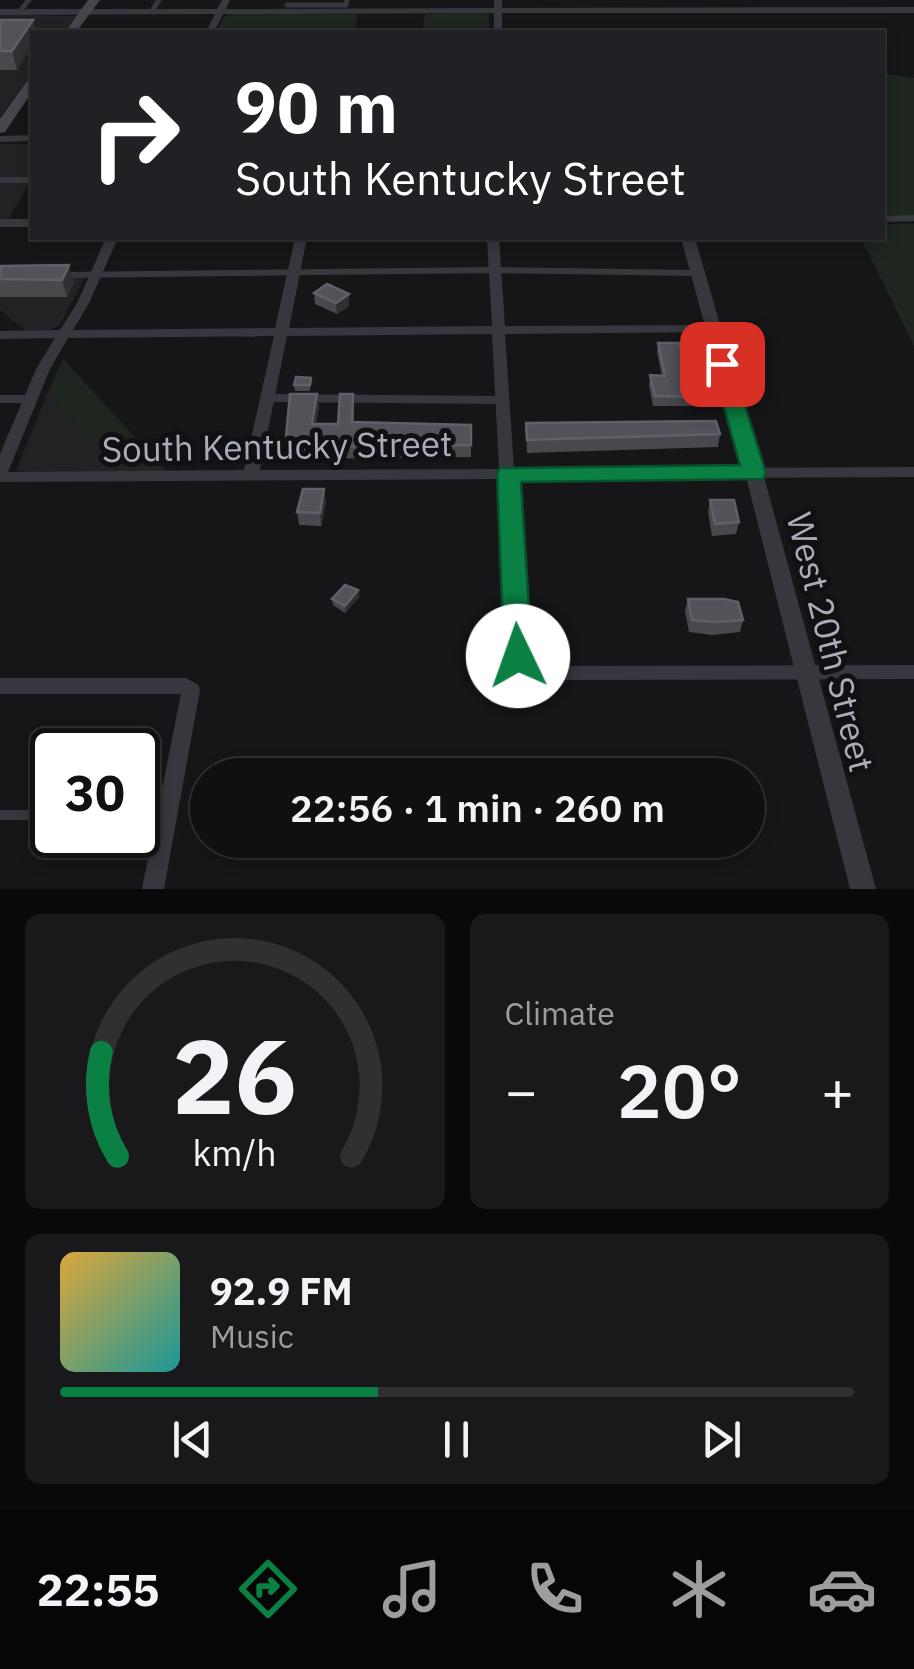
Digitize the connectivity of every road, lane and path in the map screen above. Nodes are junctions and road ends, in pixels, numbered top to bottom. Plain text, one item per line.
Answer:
1 (29, 0) edge
2 (94, 0) edge
3 (159, 0) edge
4 (226, 0) edge
5 (347, 0) edge
6 (286, 5) edge
7 (498, 5) edge
8 (640, 5) edge
9 (328, 8) junction
10 (914, 10) edge
11 (152, 11) junction
12 (220, 11) junction
13 (0, 12) edge
14 (19, 12) junction
15 (86, 12) junction
16 (72, 30) edge
17 (211, 30) edge
18 (30, 87) edge
19 (0, 129) edge
20 (0, 138) edge
21 (30, 138) edge
22 (0, 180) edge
23 (30, 180) edge
24 (914, 218) edge
25 (885, 219) edge
26 (0, 223) edge
27 (30, 223) edge
28 (111, 240) edge
29 (301, 240) edge
30 (493, 240) edge
31 (688, 240) edge
32 (494, 270) junction
33 (294, 272) junction
34 (695, 273) junction
35 (58, 275) edge
36 (96, 275) junction
37 (711, 328) junction
38 (498, 330) junction
39 (282, 331) junction
40 (64, 332) junction
41 (0, 335) edge
42 (267, 398) junction
43 (0, 399) edge
44 (30, 400) junction
45 (504, 400) junction
46 (914, 472) edge
47 (754, 473) junction
48 (509, 474) junction
49 (0, 475) edge
50 (251, 476) junction
51 (914, 672) edge
52 (804, 674) junction
53 (0, 686) edge
54 (0, 815) edge
55 (30, 815) edge
56 (160, 816) edge
57 (168, 816) junction
58 (153, 889) edge
59 (863, 889) edge

1 - 14 lane
2 - 15 main road
3 - 11 lane
4 - 12 street
5 - 9 lane
6 - 9 street
6 - 12 street
7 - 8 street
7 - 9 street
8 - 10 street
11 - 12 street
11 - 15 street
12 - 17 street
13 - 14 street
14 - 15 street
15 - 16 main road
18 - 19 main road
20 - 21 street
22 - 23 lane
24 - 25 street
26 - 27 street
28 - 36 street
29 - 33 street
30 - 32 street
31 - 34 street, West 20th Street
32 - 33 lane
32 - 34 lane
32 - 38 street
33 - 36 lane
33 - 39 street
34 - 37 street, West 20th Street
35 - 36 lane
36 - 40 street
37 - 38 street
37 - 47 street, West 20th Street
38 - 39 street
38 - 45 street
39 - 40 street
39 - 42 street
40 - 41 street
40 - 44 street
42 - 45 lane
42 - 50 street
43 - 44 lane
44 - 49 street
45 - 48 street
46 - 47 street, South Kentucky Street
47 - 48 street, South Kentucky Street
47 - 52 street, West 20th Street
48 - 50 street, South Kentucky Street
48 - 52 street
49 - 50 street, South Kentucky Street
51 - 52 street
52 - 59 street, West 20th Street
53 - 57 street
54 - 55 lane
56 - 57 lane
57 - 58 street

